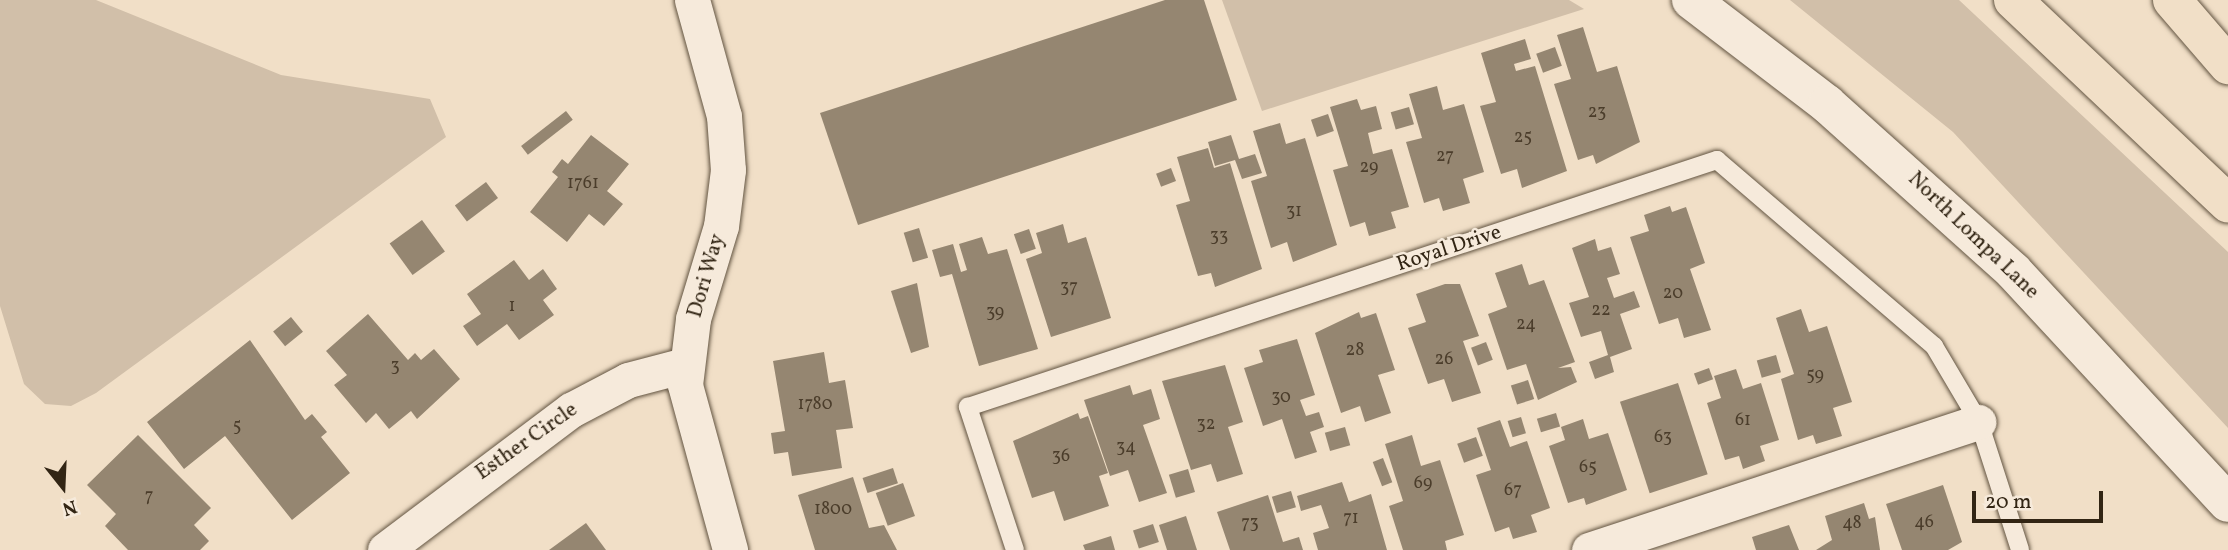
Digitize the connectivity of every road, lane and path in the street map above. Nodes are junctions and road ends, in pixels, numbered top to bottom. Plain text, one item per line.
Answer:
1 (692, 0) edge
2 (1691, 0) edge
3 (2012, 0) edge
4 (2172, 0) edge
5 (2228, 65) edge
6 (2228, 203) edge
7 (685, 365) junction
8 (1979, 422) junction
9 (2228, 503) edge
10 (385, 550) edge
11 (730, 550) edge
12 (1015, 550) edge
13 (1589, 550) edge
14 (2020, 550) edge

1 - 7 street, Dori Way
2 - 9 street, North Lompa Lane
3 - 6 highway
4 - 5 highway
7 - 10 street, Esther Circle
7 - 11 street, Dori Way
8 - 12 lane, Royal Drive
8 - 13 street
8 - 14 lane, Royal Drive

